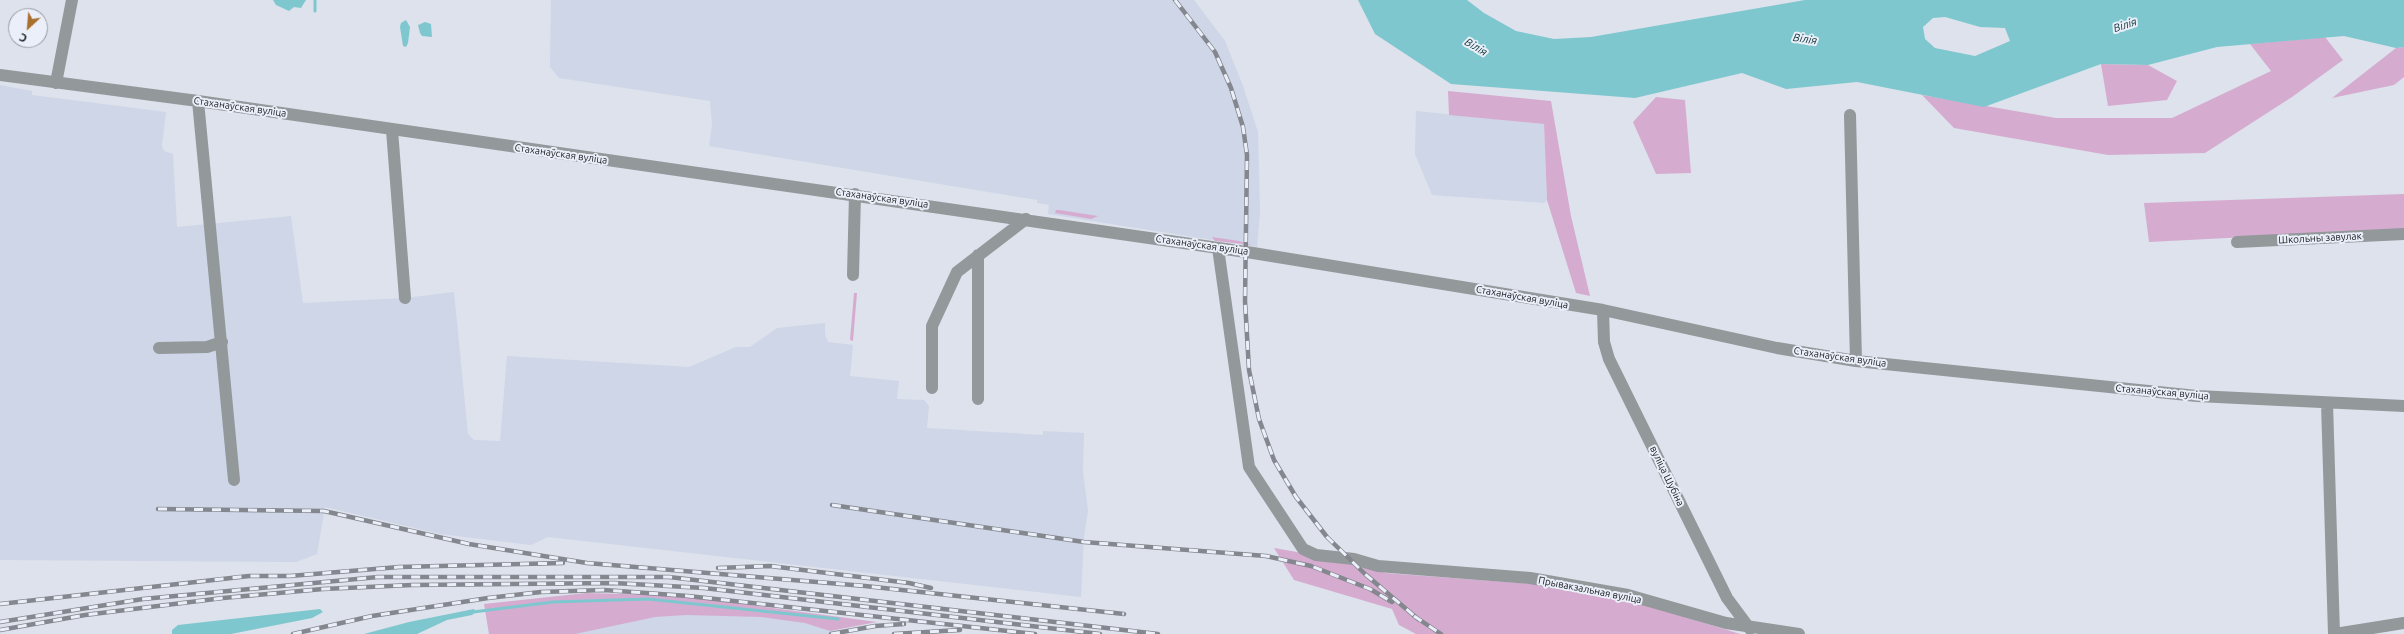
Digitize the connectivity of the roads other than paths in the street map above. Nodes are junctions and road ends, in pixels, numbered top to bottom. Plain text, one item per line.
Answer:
1 (72, 0) edge
2 (0, 75) edge
3 (56, 83) junction
4 (198, 101) junction
5 (1850, 115) dead end
6 (392, 130) junction
7 (855, 194) junction
8 (1026, 219) junction
9 (2404, 234) edge
10 (2237, 242) dead end
11 (1218, 248) junction
12 (978, 255) junction
13 (853, 275) dead end
14 (405, 298) dead end
15 (1603, 310) junction
16 (222, 342) junction
17 (159, 348) dead end
18 (1856, 361) junction
19 (932, 388) dead end
20 (978, 399) dead end
21 (2327, 403) junction
22 (2404, 406) edge
23 (234, 480) dead end
24 (2404, 623) edge
25 (1750, 630) edge
26 (1799, 634) edge
27 (2334, 634) edge

1 - 3 street
2 - 3 street, Стаханаўская вуліца
3 - 4 street, Стаханаўская вуліца
4 - 6 street, Стаханаўская вуліца
4 - 16 street
5 - 18 street
6 - 7 street, Стаханаўская вуліца
6 - 14 street
7 - 8 street, Стаханаўская вуліца
7 - 13 street
8 - 11 street, Стаханаўская вуліца
8 - 12 street
9 - 10 street, Школьны завулак
11 - 15 street, Стаханаўская вуліца
11 - 25 street, Прывакзальная вуліца
12 - 19 street
12 - 20 street
15 - 18 street, Стаханаўская вуліца
15 - 25 street, вуліца Шубіна
16 - 17 street
16 - 23 street
18 - 21 street, Стаханаўская вуліца
21 - 22 street, Стаханаўская вуліца
21 - 27 street
24 - 27 street
25 - 26 street, Прывакзальная вуліца

